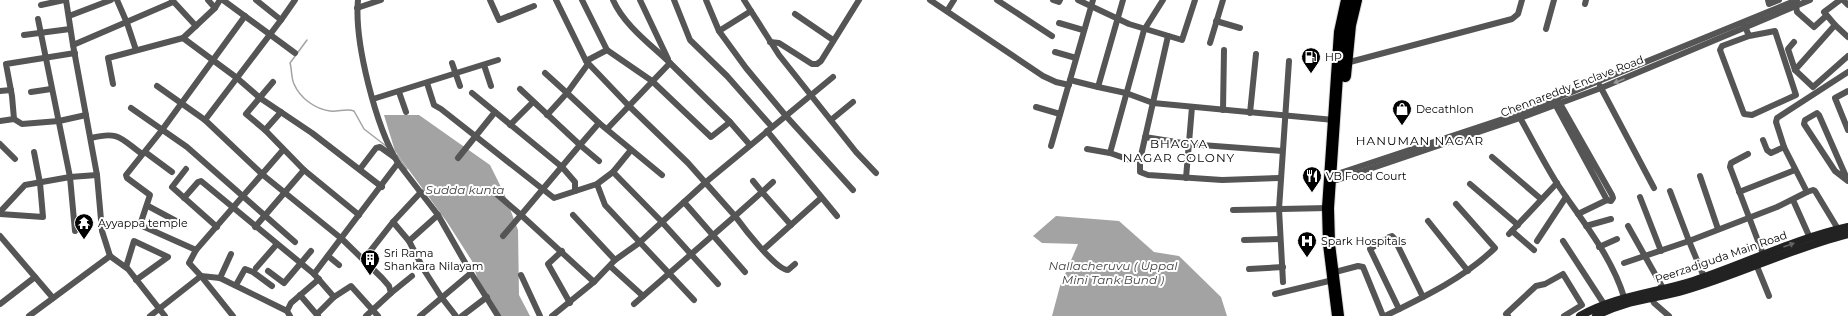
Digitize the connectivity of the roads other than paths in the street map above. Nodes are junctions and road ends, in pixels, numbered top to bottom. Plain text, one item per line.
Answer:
1 (65, 0) edge
2 (111, 0) edge
3 (117, 0) edge
4 (208, 0) edge
5 (220, 0) edge
6 (223, 0) edge
7 (256, 0) edge
8 (295, 0) edge
9 (358, 0) edge
10 (381, 0) edge
11 (490, 0) edge
12 (556, 0) edge
13 (582, 0) edge
14 (612, 0) edge
15 (640, 0) edge
16 (674, 0) edge
17 (706, 0) edge
18 (744, 0) edge
19 (859, 0) edge
20 (930, 0) edge
21 (954, 0) edge
22 (997, 0) edge
23 (1053, 0) edge
24 (1060, 0) edge
25 (1078, 0) edge
26 (1124, 0) edge
27 (1163, 0) edge
28 (1195, 0) edge
29 (1223, 0) edge
30 (1347, 0) edge
31 (1356, 0) edge
32 (1522, 0) edge
33 (1554, 0) edge
34 (1768, 0) edge
35 (1779, 0) edge
36 (1810, 0) edge
37 (1842, 0) edge
38 (172, 1) edge
39 (1092, 3) edge
40 (1796, 3) edge
41 (41, 5) dead end
42 (1848, 5) edge
43 (534, 6) dead end
44 (215, 8) junction
45 (357, 8) junction
46 (751, 11) junction
47 (947, 11) junction
48 (795, 14) dead end
49 (69, 16) junction
50 (245, 16) junction
51 (1826, 16) junction
52 (38, 19) dead end
53 (1117, 19) junction
54 (281, 20) junction
55 (1216, 21) junction
56 (128, 23) junction
57 (1058, 23) dead end
58 (1744, 25) junction
59 (1835, 25) junction
60 (196, 26) junction
61 (1240, 28) dead end
62 (70, 29) junction
63 (1546, 29) dead end
64 (1084, 30) junction
65 (1144, 30) junction
66 (719, 31) junction
67 (40, 32) junction
68 (24, 35) dead end
69 (270, 36) junction
70 (1052, 36) dead end
71 (1168, 36) junction
72 (1749, 36) junction
73 (1848, 37) edge
74 (183, 38) junction
75 (833, 40) junction
76 (770, 42) junction
77 (1794, 42) dead end
78 (1210, 43) dead end
79 (73, 45) junction
80 (136, 50) junction
81 (607, 50) junction
82 (1224, 50) dead end
83 (1055, 52) dead end
84 (75, 53) junction
85 (295, 53) dead end
86 (1256, 54) dead end
87 (1848, 56) edge
88 (45, 58) junction
89 (1076, 58) junction
90 (213, 59) junction
91 (498, 60) dead end
92 (1289, 61) dead end
93 (587, 62) junction
94 (452, 63) dead end
95 (670, 63) junction
96 (1346, 63) junction
97 (484, 65) junction
98 (1795, 70) junction
99 (1848, 72) edge
100 (545, 73) dead end
101 (456, 74) junction
102 (833, 77) dead end
103 (237, 78) junction
104 (652, 81) junction
105 (272, 82) dead end
106 (1069, 82) junction
107 (113, 84) dead end
108 (427, 84) junction
109 (1600, 85) junction
110 (157, 86) dead end
111 (460, 86) dead end
112 (491, 86) dead end
113 (1098, 87) junction
114 (51, 89) junction
115 (520, 89) dead end
116 (11, 90) junction
117 (0, 91) edge
118 (1848, 91) edge
119 (31, 92) dead end
120 (399, 92) junction
121 (472, 93) dead end
122 (567, 93) junction
123 (1126, 93) junction
124 (811, 94) junction
125 (260, 98) junction
126 (373, 99) junction
127 (1556, 101) junction
128 (533, 102) junction
129 (853, 102) dead end
130 (1153, 103) junction
131 (181, 104) junction
132 (628, 105) junction
133 (1036, 107) dead end
134 (1192, 107) junction
135 (131, 108) dead end
136 (1222, 110) junction
137 (281, 112) junction
138 (406, 112) dead end
139 (495, 112) junction
140 (1250, 113) junction
141 (1060, 114) junction
142 (86, 115) junction
143 (547, 115) junction
144 (786, 116) junction
145 (1285, 116) junction
146 (1519, 116) junction
147 (14, 119) junction
148 (205, 120) junction
149 (831, 120) junction
150 (1334, 120) junction
151 (0, 121) edge
152 (59, 121) junction
153 (730, 122) junction
154 (599, 123) junction
155 (510, 125) junction
156 (770, 129) junction
157 (162, 130) junction
158 (265, 130) junction
159 (607, 130) junction
160 (1848, 130) edge
161 (476, 136) junction
162 (1145, 137) junction
163 (91, 138) junction
164 (1763, 140) dead end
165 (0, 144) edge
166 (1188, 144) junction
167 (580, 145) junction
168 (750, 145) junction
169 (1051, 146) dead end
170 (1784, 148) junction
171 (1087, 149) dead end
172 (283, 150) junction
173 (631, 150) junction
174 (1282, 151) junction
175 (34, 152) dead end
176 (143, 153) junction
177 (1110, 154) junction
178 (1748, 154) dead end
179 (395, 157) junction
180 (1492, 157) dead end
181 (458, 158) dead end
182 (15, 159) dead end
183 (1130, 160) dead end
184 (599, 161) dead end
185 (399, 165) junction
186 (562, 167) junction
187 (186, 169) dead end
188 (360, 169) junction
189 (304, 170) junction
190 (1794, 170) junction
191 (172, 172) dead end
192 (612, 172) junction
193 (876, 173) dead end
194 (97, 175) junction
195 (262, 175) junction
196 (662, 175) dead end
197 (1700, 176) dead end
198 (70, 177) junction
199 (1337, 177) junction
200 (1186, 178) junction
201 (1280, 178) junction
202 (752, 181) dead end
203 (1848, 181) edge
204 (706, 182) junction
205 (773, 182) dead end
206 (40, 183) junction
207 (597, 184) junction
208 (1470, 184) dead end
209 (1557, 184) junction
210 (382, 186) junction
211 (1654, 188) dead end
212 (544, 190) junction
213 (853, 190) dead end
214 (493, 191) dead end
215 (575, 191) junction
216 (1670, 191) dead end
217 (421, 192) junction
218 (762, 192) junction
219 (1739, 192) junction
220 (1807, 192) junction
221 (286, 193) junction
222 (243, 196) junction
223 (1566, 197) junction
224 (1640, 197) dead end
225 (184, 198) junction
226 (821, 198) junction
227 (1541, 199) junction
228 (1793, 200) junction
229 (684, 202) junction
230 (1456, 204) dead end
231 (148, 206) junction
232 (233, 208) junction
233 (1328, 208) junction
234 (1279, 209) junction
235 (1233, 210) dead end
236 (0, 213) edge
237 (1578, 214) junction
238 (359, 215) junction
239 (438, 215) junction
240 (521, 215) junction
241 (573, 215) dead end
242 (265, 216) junction
243 (734, 216) junction
244 (837, 216) dead end
245 (1611, 219) dead end
246 (1748, 219) junction
247 (661, 221) junction
248 (1428, 221) dead end
249 (178, 222) dead end
250 (392, 222) junction
251 (791, 225) junction
252 (1518, 225) junction
253 (1586, 226) junction
254 (1628, 226) dead end
255 (217, 227) junction
256 (255, 227) junction
257 (1848, 227) edge
258 (1718, 229) junction
259 (1838, 229) junction
260 (75, 231) dead end
261 (1848, 234) edge
262 (712, 235) junction
263 (0, 236) edge
264 (503, 236) dead end
265 (1810, 238) junction
266 (342, 239) junction
267 (1617, 239) dead end
268 (1244, 240) dead end
269 (1280, 240) junction
270 (410, 241) junction
271 (1537, 241) dead end
272 (1563, 241) dead end
273 (1689, 241) junction
274 (295, 242) dead end
275 (638, 243) junction
276 (277, 244) junction
277 (1599, 247) junction
278 (196, 250) junction
279 (763, 250) junction
280 (1534, 250) dead end
281 (310, 251) dead end
282 (562, 252) junction
283 (1661, 252) junction
284 (231, 254) dead end
285 (691, 254) junction
286 (1763, 254) junction
287 (110, 256) junction
288 (328, 256) junction
289 (1645, 256) junction
290 (364, 259) junction
291 (615, 260) junction
292 (1624, 263) dead end
293 (300, 264) junction
294 (795, 264) dead end
295 (1756, 264) junction
296 (339, 265) dead end
297 (610, 266) junction
298 (126, 267) junction
299 (1283, 267) junction
300 (256, 268) dead end
301 (1249, 269) dead end
302 (268, 271) dead end
303 (1336, 271) junction
304 (1468, 271) junction
305 (746, 272) dead end
306 (471, 273) junction
307 (314, 274) junction
308 (668, 274) junction
309 (521, 275) dead end
310 (201, 276) junction
311 (412, 276) dead end
312 (34, 277) junction
313 (1704, 277) junction
314 (220, 278) junction
315 (136, 280) junction
316 (319, 280) junction
317 (594, 282) junction
318 (1283, 282) dead end
319 (718, 284) dead end
320 (236, 285) junction
321 (272, 286) dead end
322 (1664, 290) junction
323 (391, 293) junction
324 (1275, 294) dead end
325 (300, 295) junction
326 (644, 296) junction
327 (1648, 296) junction
328 (1769, 296) dead end
329 (334, 297) junction
330 (487, 297) junction
331 (1423, 297) junction
332 (1624, 297) junction
333 (53, 298) junction
334 (442, 298) junction
335 (694, 300) dead end
336 (570, 303) junction
337 (0, 304) edge
338 (634, 304) dead end
339 (1604, 304) junction
340 (159, 309) junction
341 (1399, 309) junction
342 (373, 310) junction
343 (288, 313) edge
344 (317, 315) edge
345 (29, 316) edge
346 (150, 316) edge
347 (165, 316) edge
348 (233, 316) edge
349 (366, 316) edge
350 (378, 316) edge
351 (420, 316) edge
352 (456, 316) edge
353 (462, 316) edge
354 (498, 316) edge
355 (540, 316) edge
356 (552, 316) edge
357 (1338, 316) edge
358 (1344, 316) edge
359 (1384, 316) edge
360 (1508, 316) edge
361 (1564, 316) edge
362 (1580, 316) edge
363 (1596, 316) edge
364 (1669, 316) edge

1 - 41 street
1 - 49 street
2 - 49 street
3 - 56 street
4 - 44 street
5 - 44 street
6 - 50 street
7 - 54 street
8 - 54 street
9 - 45 street
10 - 45 street
11 - 43 street
12 - 93 street
13 - 81 street
14 - 95 street
15 - 95 street
16 - 156 street
17 - 66 street
18 - 46 street
19 - 75 street
20 - 47 street
21 - 47 street
22 - 70 street
23 - 24 street
25 - 39 street
26 - 53 street
27 - 65 street
28 - 71 street
29 - 55 street
30 - 150 highway
31 - 96 highway
32 - 96 street
33 - 63 street
34 - 35 street
36 - 40 street, Chennareddy Enclave Road
37 - 42 street
37 - 51 street
38 - 56 street
38 - 60 street
39 - 53 street
39 - 64 street
40 - 51 street
40 - 58 street, Chennareddy Enclave Road
44 - 60 street
45 - 126 street
46 - 66 street
46 - 76 street
47 - 106 street
48 - 75 street
49 - 62 street
50 - 69 street
50 - 90 street
51 - 59 street
52 - 67 street
53 - 65 street
53 - 113 street
54 - 69 street
55 - 61 street
55 - 78 street
56 - 79 street
56 - 80 street
57 - 64 street
58 - 72 street
58 - 109 street, Chennareddy Enclave Road
59 - 73 street
59 - 98 street
60 - 74 street
62 - 67 street
62 - 79 street
64 - 89 street
65 - 71 street
65 - 123 street
66 - 144 street
67 - 68 street
67 - 88 street
69 - 85 street
69 - 103 street
71 - 130 street
72 - 72 street
74 - 80 street
74 - 90 street
75 - 76 street
76 - 124 street
77 - 98 street
79 - 84 street
80 - 107 street
81 - 93 street
81 - 104 street
82 - 136 street
83 - 89 street
84 - 88 street
84 - 142 street
86 - 140 street
87 - 98 street
88 - 114 street
88 - 116 street
89 - 106 street
90 - 103 street
90 - 131 street
91 - 97 street
92 - 145 street
93 - 122 street
93 - 132 street
94 - 101 street
95 - 104 street
95 - 153 street
96 - 199 highway
97 - 101 street
97 - 112 street
99 - 170 street
100 - 122 street
101 - 108 street
101 - 111 street
102 - 124 street
103 - 125 street
103 - 148 street
104 - 132 street
104 - 153 street
105 - 125 street
106 - 113 street
106 - 141 street
108 - 120 street
108 - 161 street
109 - 127 street, Chennareddy Enclave Road
109 - 211 street
110 - 131 street
113 - 123 street
114 - 119 street
114 - 152 street
115 - 128 street
116 - 117 street
116 - 147 street
118 - 160 street
120 - 126 street
120 - 138 street
121 - 139 street
122 - 143 street
122 - 154 street
123 - 130 street
123 - 177 street
124 - 144 street
124 - 149 street
125 - 137 street
125 - 158 street
126 - 179 street
127 - 146 street, Chennareddy Enclave Road
127 - 237 street
128 - 143 street
128 - 155 street
129 - 149 street
130 - 134 street
130 - 162 street
131 - 148 street
131 - 157 street
132 - 159 street
132 - 204 street
133 - 141 street
134 - 136 street
134 - 166 street
135 - 157 street
136 - 140 street
137 - 158 street
137 - 188 street
139 - 155 street
139 - 161 street
140 - 145 street
141 - 169 street
142 - 152 street
142 - 163 street
143 - 167 street
144 - 156 street
144 - 213 street
145 - 150 street
145 - 174 street
146 - 199 street, Chennareddy Enclave Road
146 - 209 street
147 - 151 street
147 - 152 street
148 - 195 street
149 - 193 street
150 - 233 highway
152 - 198 street
153 - 168 street
154 - 159 street
154 - 167 street
155 - 186 street
156 - 168 street
156 - 226 street
157 - 176 street
157 - 222 street
158 - 172 street
159 - 173 street
161 - 181 street
161 - 212 street
162 - 166 street
162 - 200 street
163 - 176 street
163 - 194 street
164 - 170 street
165 - 182 street
166 - 174 street
166 - 200 street
167 - 184 street
167 - 186 street
168 - 204 street
170 - 190 street
171 - 177 street
172 - 189 street
172 - 195 street
173 - 192 street
173 - 196 street
174 - 201 street
175 - 206 street
176 - 191 street
176 - 231 street
177 - 183 street
178 - 219 street
179 - 185 street
179 - 188 street
180 - 227 street
185 - 210 street
185 - 217 street
186 - 212 street
186 - 215 street
187 - 225 street
188 - 210 street
189 - 221 street
189 - 238 street
190 - 219 street
190 - 220 street
192 - 207 street
192 - 247 street
194 - 198 street
194 - 287 street
195 - 221 street
195 - 222 street
197 - 258 street
198 - 206 street
198 - 260 street
199 - 303 highway
200 - 201 street
201 - 234 street
202 - 218 street
203 - 203 street
204 - 229 street
204 - 243 street
205 - 218 street
206 - 236 street
206 - 236 street
207 - 215 street
207 - 275 street
208 - 252 street
209 - 223 street
209 - 227 street
210 - 238 street
212 - 215 street
212 - 240 street
214 - 240 street
216 - 273 street
217 - 239 street
217 - 250 street
218 - 243 street
218 - 251 street
219 - 246 street
220 - 228 street
220 - 259 street
221 - 242 street
221 - 266 street
222 - 232 street
222 - 242 street
223 - 237 street
223 - 271 street
224 - 283 street
225 - 232 street
225 - 255 street
226 - 244 street
226 - 251 street
227 - 252 street
228 - 246 street
228 - 265 street
229 - 247 street
229 - 262 street
230 - 304 street
231 - 249 street
231 - 278 street
232 - 255 street
232 - 256 street
233 - 234 street
233 - 303 highway
234 - 235 street
234 - 269 street
237 - 253 street
238 - 266 street
239 - 270 street
239 - 306 street
240 - 264 street
240 - 282 street
241 - 291 street
242 - 256 street
242 - 274 street
243 - 262 street
243 - 279 street
245 - 253 street
246 - 258 street
246 - 286 street
247 - 275 street
247 - 285 street
248 - 304 street
250 - 270 street
250 - 290 street
251 - 279 street
252 - 280 street
253 - 277 street
254 - 289 street
255 - 278 street
256 - 276 street
257 - 259 street, Peerzadiguda Main Road
258 - 273 street
259 - 265 street, Peerzadiguda Main Road
261 - 295 street, Peerzadiguda Main Road
262 - 285 street
262 - 305 street
263 - 312 street
286 -> 265 street, Peerzadiguda Main Road
266 - 288 street
266 - 290 street
267 - 277 street
268 - 269 street
269 - 299 street
270 - 334 street
272 - 339 street
273 - 283 street
273 - 313 street
275 - 291 street
275 - 308 street
276 - 293 street
276 - 300 street
277 - 332 street
278 - 310 street
279 - 294 street
281 - 293 street
282 - 317 street
282 - 336 street
283 - 289 street
284 - 314 street
285 - 308 street
285 - 319 street
286 - 313 street, Peerzadiguda Main Road
287 - 298 street
287 - 333 street
288 - 296 street
288 - 307 street
289 - 292 street
289 - 322 street
290 - 323 street
291 - 297 street
293 - 302 street
293 - 307 street
295 - 327 street, Peerzadiguda Main Road
295 - 328 street
297 - 317 street
297 - 326 street
298 - 315 street
298 - 315 street
299 - 301 street
299 - 318 street
303 - 324 street
303 - 357 highway
303 - 358 highway
303 - 359 street
304 - 331 street
306 - 330 street
306 - 334 street
307 - 316 street
308 - 326 street
308 - 335 street
309 - 355 street
310 - 314 street
310 - 340 street
310 - 348 street
311 - 323 street
312 - 333 street
312 - 337 street
313 - 322 street, Peerzadiguda Main Road
314 - 320 street
315 - 340 street
316 - 325 street
316 - 329 street
317 - 336 street
320 - 321 street
320 - 343 street
322 - 327 street, Peerzadiguda Main Road
323 - 342 street
325 - 343 street
325 - 344 street
326 - 338 street
327 - 332 street, Peerzadiguda Main Road
327 - 363 street, Peerzadiguda Main Road
327 - 364 street
329 - 342 street
329 - 344 street
330 - 353 street
330 - 354 street
331 - 341 street
331 - 341 street
332 - 339 street, Peerzadiguda Main Road
333 - 345 street
334 - 351 street
334 - 352 street
336 - 356 street
339 - 362 street, Peerzadiguda Main Road
340 - 346 street
340 - 347 street
341 - 359 street
342 - 349 street
342 - 350 street
360 - 361 street

